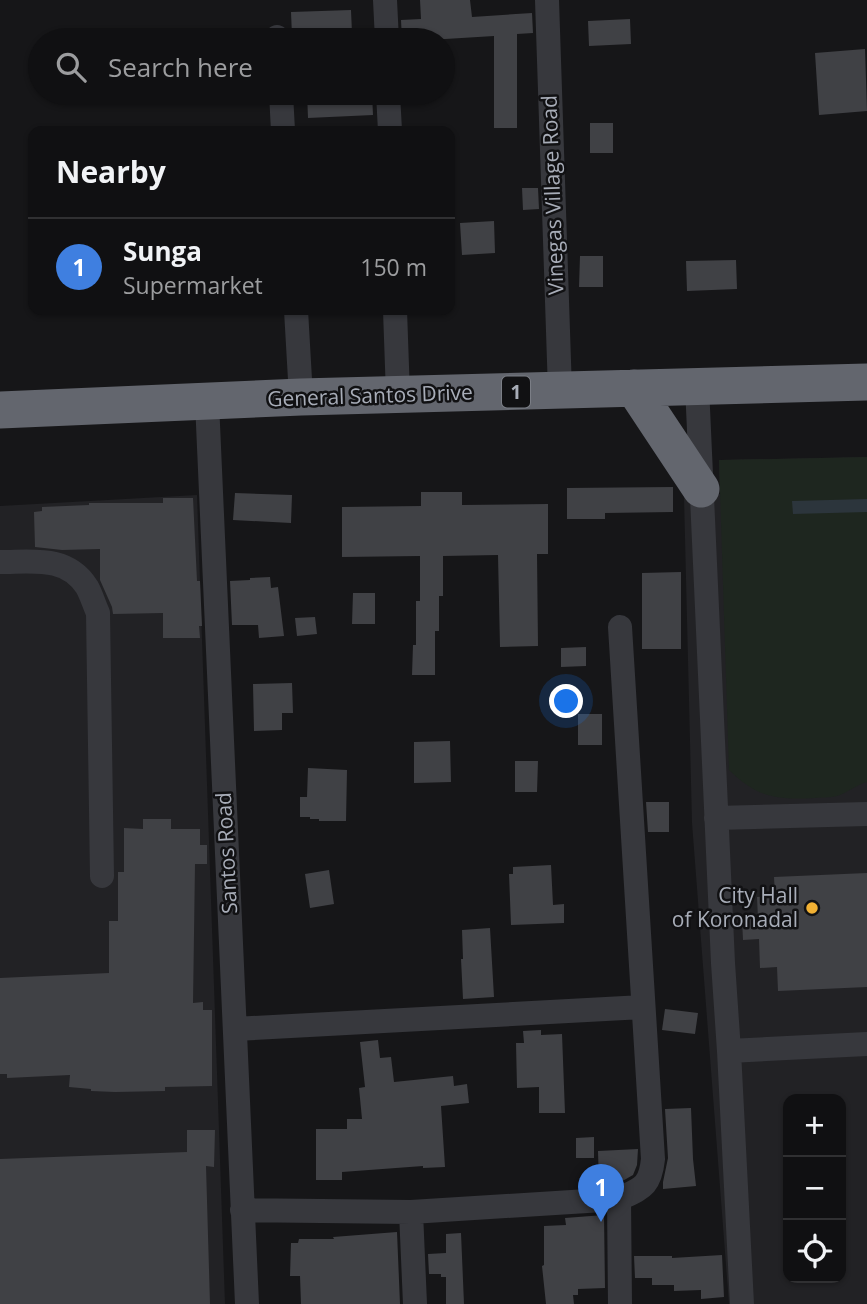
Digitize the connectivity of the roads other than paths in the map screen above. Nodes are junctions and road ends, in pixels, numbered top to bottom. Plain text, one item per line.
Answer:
1 (385, 0) edge
2 (547, 0) edge
3 (386, 28) edge
4 (282, 105) edge
5 (389, 105) edge
6 (283, 126) edge
7 (390, 126) edge
8 (296, 315) edge
9 (395, 315) edge
10 (867, 382) edge
11 (697, 386) junction
12 (634, 388) junction
13 (560, 391) junction
14 (398, 395) junction
15 (301, 397) junction
16 (207, 402) junction
17 (0, 410) edge
18 (701, 489) junction
19 (0, 562) edge
20 (620, 627) dead end
21 (867, 814) edge
22 (716, 818) junction
23 (102, 876) dead end
24 (643, 1007) junction
25 (235, 1029) junction
26 (867, 1044) edge
27 (729, 1051) junction
28 (619, 1199) junction
29 (242, 1210) junction
30 (411, 1212) junction
31 (247, 1304) edge
32 (415, 1304) edge
33 (620, 1304) edge
34 (742, 1304) edge

1 - 3 street
2 - 13 street, Vinegas Village Road
4 - 6 street
5 - 7 street
8 - 15 street
9 - 14 street
10 - 11 highway, General Santos Drive / 1
11 - 12 highway, General Santos Drive / 1
11 - 18 street
12 - 13 highway, General Santos Drive / 1
12 - 18 highway
13 - 14 highway, General Santos Drive / 1
14 - 15 highway, General Santos Drive / 1
15 - 16 highway, General Santos Drive / 1
16 - 17 highway, General Santos Drive / 1
16 - 25 street, Santos Road
18 - 22 street
19 - 23 street
20 - 24 street
21 - 22 street
22 - 27 street
24 - 25 street
24 - 28 street
25 - 29 street, Santos Road
26 - 27 street
27 - 34 street
28 - 30 street
28 - 33 street
29 - 30 street
29 - 31 street, Santos Road
30 - 32 street

